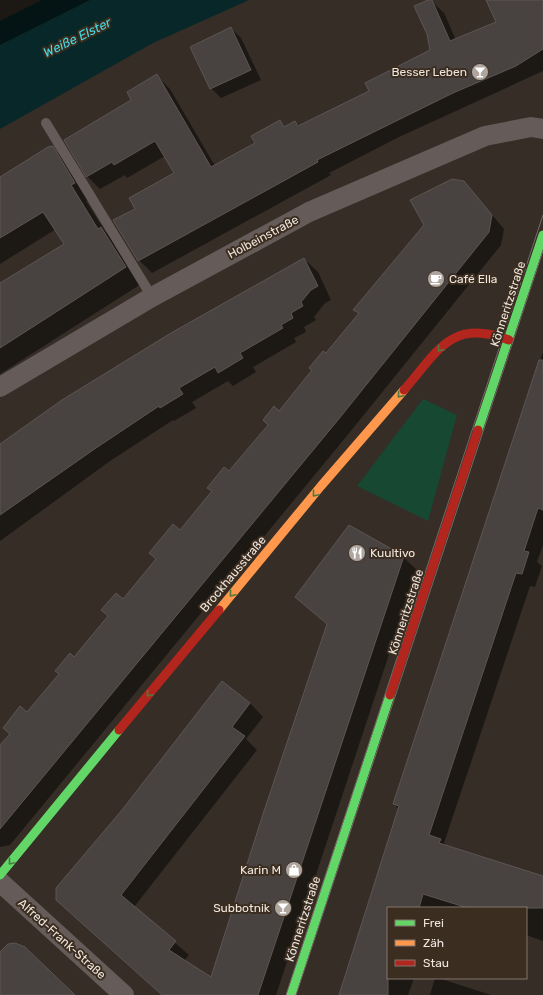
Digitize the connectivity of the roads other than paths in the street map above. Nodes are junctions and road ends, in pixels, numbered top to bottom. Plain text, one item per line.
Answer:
1 (46, 123) dead end
2 (543, 130) edge
3 (543, 235) edge
4 (152, 297) junction
5 (509, 340) junction
6 (0, 387) edge
7 (0, 875) edge
8 (0, 882) edge
9 (124, 995) edge
10 (291, 995) edge

1 - 4 lane
2 - 4 street, Holbeinstraße
3 - 5 main road, Könneritzstraße
4 - 6 street, Holbeinstraße
5 -> 7 main road, Brockhausstraße
5 - 10 main road, Könneritzstraße
8 - 9 street, Alfred-Frank-Straße

